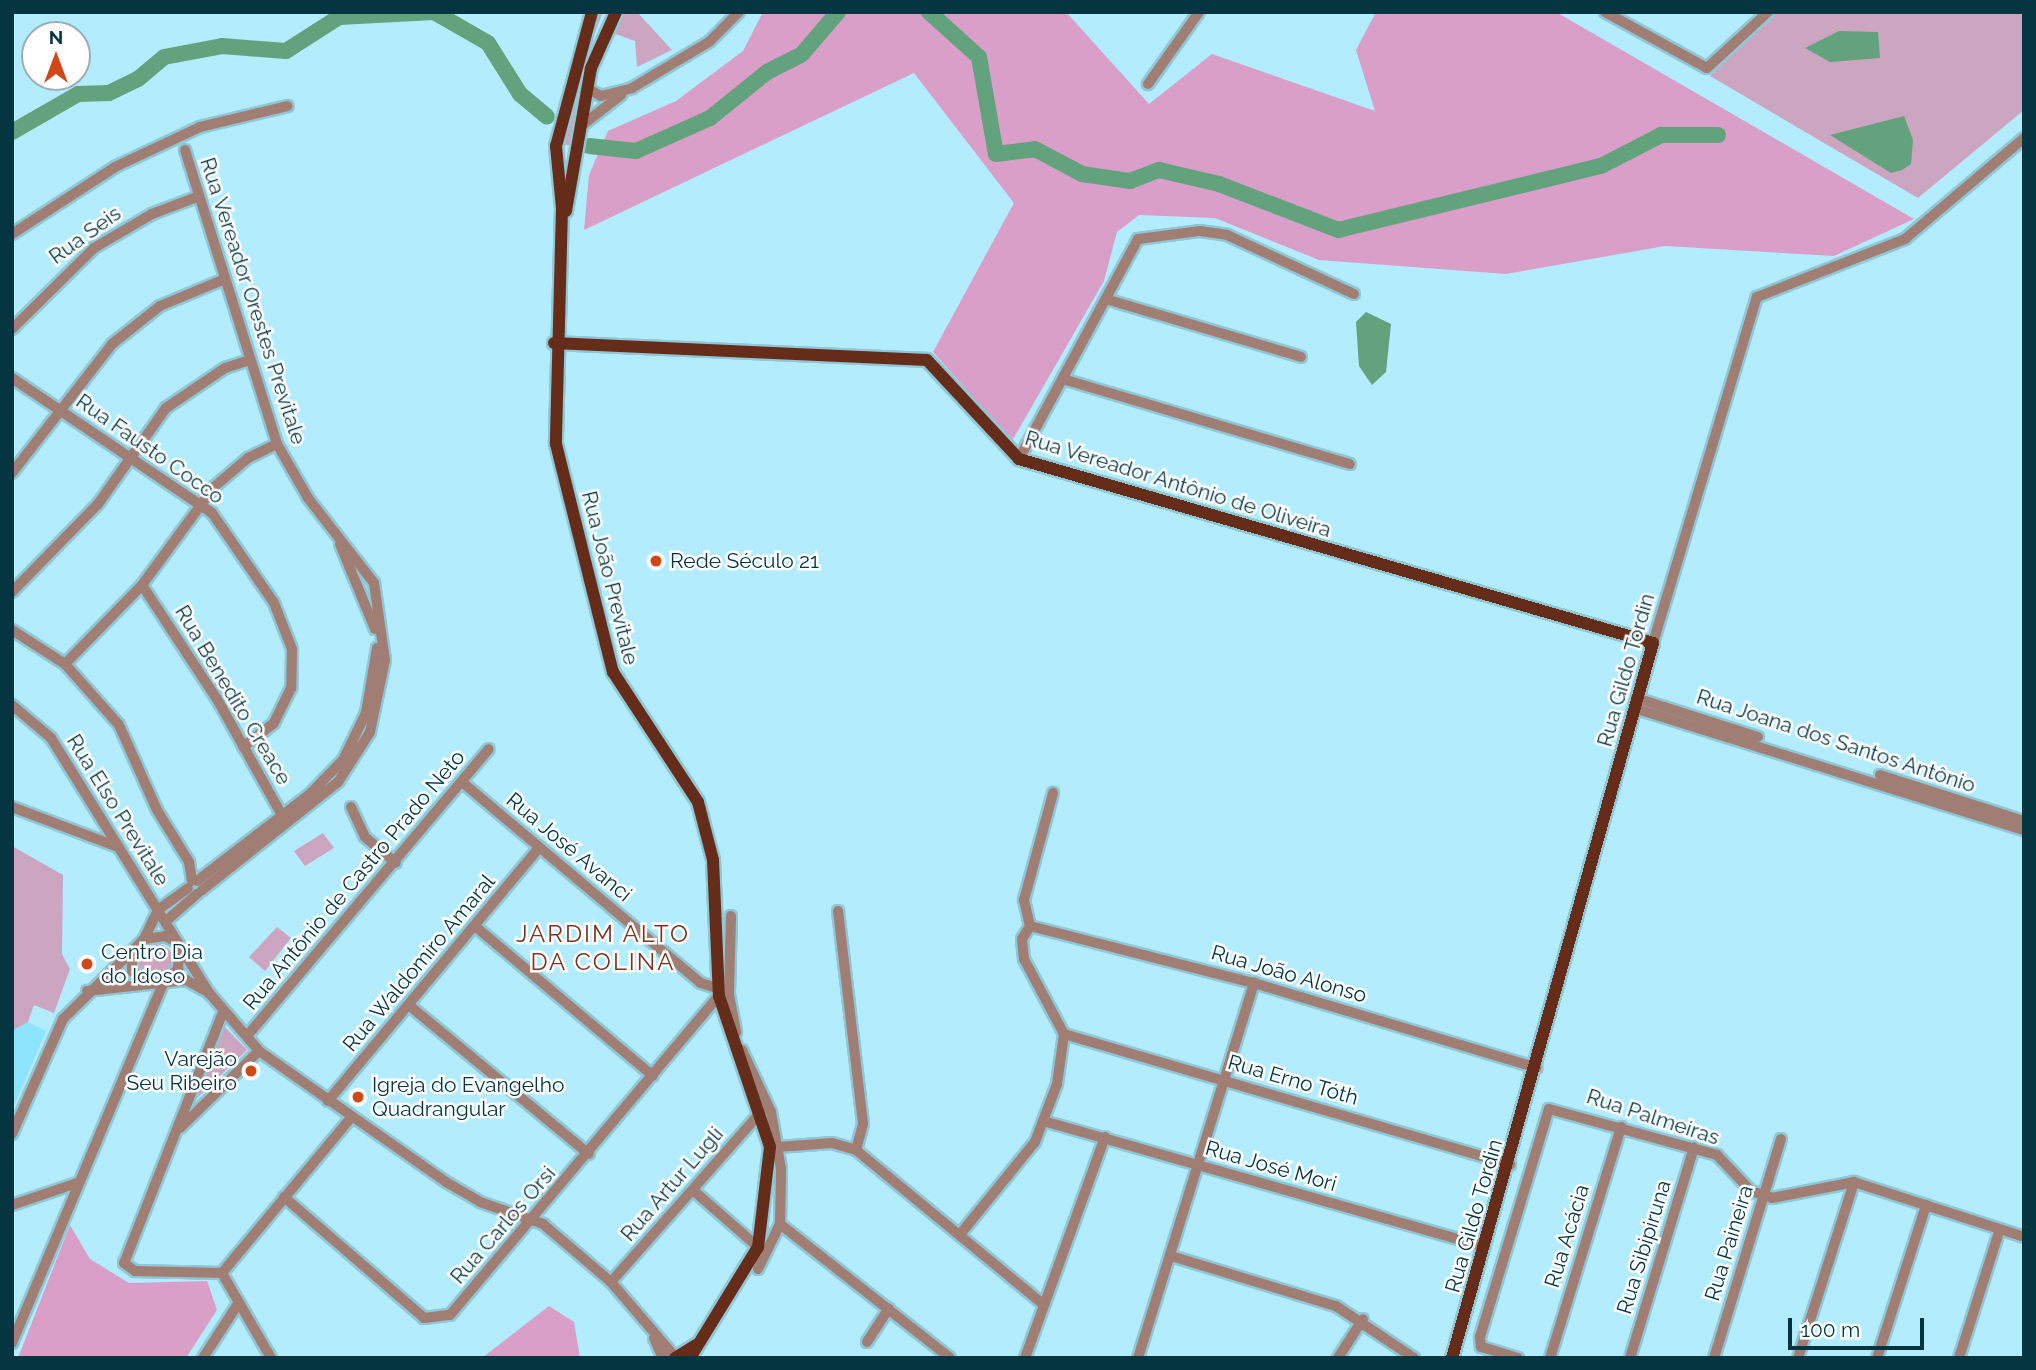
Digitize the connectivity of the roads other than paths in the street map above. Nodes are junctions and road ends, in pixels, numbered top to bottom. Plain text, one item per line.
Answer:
1 (739, 12) edge
2 (1199, 12) edge
3 (1605, 12) edge
4 (1768, 12) edge
5 (590, 13) edge
6 (614, 14) edge
7 (1148, 84) dead end
8 (587, 88) junction
9 (632, 88) junction
10 (288, 106) dead end
11 (581, 126) junction
12 (2024, 138) edge
13 (556, 146) junction
14 (185, 150) dead end
15 (576, 152) junction
16 (197, 197) junction
17 (12, 234) edge
18 (562, 235) junction
19 (225, 279) junction
20 (1354, 294) dead end
21 (1109, 300) junction
22 (12, 328) edge
23 (554, 343) junction
24 (1301, 357) dead end
25 (250, 360) junction
26 (12, 378) edge
27 (1066, 380) junction
28 (60, 410) junction
29 (277, 444) junction
30 (130, 459) junction
31 (1019, 459) junction
32 (1350, 464) dead end
33 (12, 474) edge
34 (201, 505) junction
35 (334, 532) junction
36 (142, 585) junction
37 (12, 593) edge
38 (12, 631) edge
39 (1653, 643) junction
40 (65, 664) junction
41 (1635, 703) junction
42 (12, 705) edge
43 (243, 747) junction
44 (489, 749) dead end
45 (462, 782) junction
46 (1053, 793) dead end
47 (12, 807) edge
48 (351, 807) dead end
49 (281, 815) junction
50 (2024, 821) edge
51 (289, 825) junction
52 (2024, 830) edge
53 (118, 847) junction
54 (539, 848) junction
55 (396, 863) junction
56 (195, 887) junction
57 (158, 909) junction
58 (838, 911) dead end
59 (731, 916) dead end
60 (166, 921) junction
61 (1030, 926) junction
62 (476, 927) junction
63 (144, 939) junction
64 (180, 944) junction
65 (132, 951) junction
66 (145, 982) junction
67 (163, 983) junction
68 (1254, 983) junction
69 (87, 991) junction
70 (719, 993) junction
71 (210, 994) junction
72 (410, 1006) junction
73 (223, 1012) junction
74 (1064, 1034) junction
75 (247, 1036) junction
76 (259, 1051) junction
77 (1537, 1068) junction
78 (653, 1076) junction
79 (1226, 1080) junction
80 (328, 1101) junction
81 (762, 1111) junction
82 (350, 1118) junction
83 (1047, 1122) junction
84 (1621, 1126) junction
85 (175, 1132) junction
86 (12, 1134) edge
87 (1105, 1138) junction
88 (1781, 1139) dead end
89 (778, 1147) junction
90 (1694, 1148) junction
91 (856, 1150) junction
92 (589, 1154) junction
93 (1510, 1164) junction
94 (1202, 1167) junction
95 (1854, 1182) junction
96 (77, 1183) junction
97 (694, 1191) junction
98 (1764, 1196) junction
99 (284, 1197) junction
100 (12, 1205) edge
101 (1926, 1205) junction
102 (533, 1218) junction
103 (780, 1224) junction
104 (2000, 1229) junction
105 (962, 1233) junction
106 (2024, 1237) edge
107 (758, 1247) junction
108 (1485, 1247) junction
109 (1171, 1256) junction
110 (758, 1269) dead end
111 (222, 1273) junction
112 (611, 1282) junction
113 (238, 1304) junction
114 (1043, 1304) junction
115 (890, 1308) junction
116 (1363, 1319) junction
117 (649, 1326) junction
118 (702, 1340) junction
119 (867, 1342) dead end
120 (12, 1343) edge
121 (203, 1358) edge
122 (271, 1358) edge
123 (663, 1358) edge
124 (675, 1358) edge
125 (690, 1358) edge
126 (950, 1358) edge
127 (1025, 1358) edge
128 (1138, 1358) edge
129 (1338, 1358) edge
130 (1414, 1358) edge
131 (1452, 1358) edge
132 (1518, 1358) edge
133 (1550, 1358) edge
134 (1630, 1358) edge
135 (1714, 1358) edge
136 (1798, 1358) edge
137 (1877, 1358) edge
138 (1959, 1358) edge

1 - 9 street
2 - 7 street
3 - 4 street
5 - 13 main road, Rua João Previtale
6 - 8 main road, Rua João Previtale
8 - 9 street
8 - 11 main road, Rua João Previtale
9 - 11 street
10 - 17 street
11 - 15 main road, Rua João Previtale
12 - 39 street, Rua Gildo Tordin
13 - 15 main road
13 - 18 main road, Rua João Previtale
14 - 16 street, Rua Vereador Orestes Previtale
15 - 18 main road, Rua João Previtale
16 - 19 street, Rua Vereador Orestes Previtale
16 - 22 street, Rua Seis
18 - 23 main road, Rua João Previtale
19 - 25 street, Rua Vereador Orestes Previtale
19 - 28 street
20 - 21 street
21 - 24 street
21 - 27 street
23 - 31 main road, Rua Vereador Antônio de Oliveira
23 - 70 main road, Rua João Previtale
25 - 29 street, Rua Vereador Orestes Previtale
25 - 30 street
26 - 28 street, Rua Fausto Cocco
27 - 31 street
27 - 32 street
28 - 30 street, Rua Fausto Cocco
28 - 33 street
29 - 34 street
29 - 35 street, Rua Vereador Orestes Previtale
30 - 34 street, Rua Fausto Cocco
30 - 37 street
31 - 39 main road, Rua Vereador Antônio de Oliveira
34 - 36 street
34 - 43 street, Rua Fausto Cocco
35 - 49 street, Rua Vereador Orestes Previtale
35 - 51 street, Rua Vereador Orestes Previtale
36 - 40 street
36 - 43 street, Rua Benedito Creace
38 - 40 street
39 - 41 main road, Rua Gildo Tordin
40 - 56 street
41 - 50 street, Rua Joana dos Santos Antônio
41 - 52 street
41 - 77 main road, Rua Gildo Tordin
42 - 53 street, Rua Elso Previtale
43 - 49 street, Rua Benedito Creace
44 - 45 street, Rua Antônio de Castro Prado Neto
45 - 54 street, Rua José Avanci
45 - 55 street, Rua Antônio de Castro Prado Neto
46 - 61 street
47 - 53 street
48 - 55 street
49 - 51 street, Rua Benedito Creace
49 - 56 street, Rua Vereador Orestes Previtale
51 - 56 street, Rua Vereador Orestes Previtale
53 - 57 street, Rua Elso Previtale
54 - 62 street, Rua Waldomiro Amaral
54 - 70 street, Rua José Avanci
55 - 75 street, Rua Antônio de Castro Prado Neto
56 - 57 street, Rua Vereador Orestes Previtale
56 - 60 street
57 - 60 street, Rua Elso Previtale
57 - 63 street, Rua Elso Previtale
58 - 91 street
59 - 89 street
60 - 64 street, Rua Elso Previtale
61 - 68 street, Rua João Alonso
61 - 74 street
62 - 72 street, Rua Waldomiro Amaral
62 - 78 street
63 - 64 street
63 - 65 street
64 - 67 street
64 - 71 street, Rua Elso Previtale
65 - 66 street
65 - 69 street
66 - 67 street
66 - 69 street
67 - 71 street
67 - 96 street
68 - 77 street, Rua João Alonso
68 - 79 street
69 - 86 street
70 - 78 street, Rua Carlos Orsi
70 - 81 main road, Rua João Previtale
71 - 73 street, Rua Elso Previtale
72 - 80 street, Rua Waldomiro Amaral
72 - 92 street
73 - 75 street, Rua Elso Previtale
73 - 85 street
74 - 79 street, Rua Erno Tóth
74 - 83 street
75 - 76 street, Rua Elso Previtale
76 - 80 street, Rua Elso Previtale
76 - 85 street
77 - 93 main road, Rua Gildo Tordin
78 - 92 street, Rua Carlos Orsi
79 - 93 street, Rua Erno Tóth
79 - 94 street
80 - 82 street, Rua Elso Previtale
81 - 97 street, Rua Artur Lugli
81 - 107 main road, Rua João Previtale
82 - 99 street
82 - 102 street, Rua Elso Previtale
83 - 87 street, Rua José Mori
83 - 105 street
84 - 90 street, Rua Palmeiras
84 - 132 street, Rua Palmeiras
84 - 133 street, Rua Acácia
85 - 111 street
87 - 94 street, Rua José Mori
87 - 114 street
88 - 98 street, Rua Paineira
89 - 91 street
89 - 103 street
90 - 98 street, Rua Palmeiras
90 - 134 street, Rua Sibipiruna
91 - 105 street
92 - 102 street, Rua Carlos Orsi
93 - 108 main road, Rua Gildo Tordin
94 - 108 street, Rua José Mori
94 - 109 street
95 - 98 street
95 - 101 street
95 - 136 street
96 - 100 street
96 - 120 street
97 - 107 street
97 - 112 street, Rua Artur Lugli
98 - 135 street, Rua Paineira
99 - 102 street, Rua Carlos Orsi
99 - 111 street
101 - 104 street
101 - 137 street
102 - 112 street, Rua Elso Previtale
103 - 110 street
103 - 115 street
104 - 106 street
104 - 138 street
105 - 114 street
107 - 118 main road, Rua João Previtale
108 - 131 main road, Rua Gildo Tordin
109 - 116 street
109 - 128 street
111 - 113 street
112 - 117 street, Rua Elso Previtale
113 - 121 street
113 - 122 street
114 - 127 street
115 - 119 street
115 - 126 street
116 - 129 street
116 - 130 street
117 - 123 street, Rua Elso Previtale
117 - 124 street, Rua Elso Previtale
118 - 124 main road, Rua João Previtale
118 - 125 main road, Rua João Previtale

